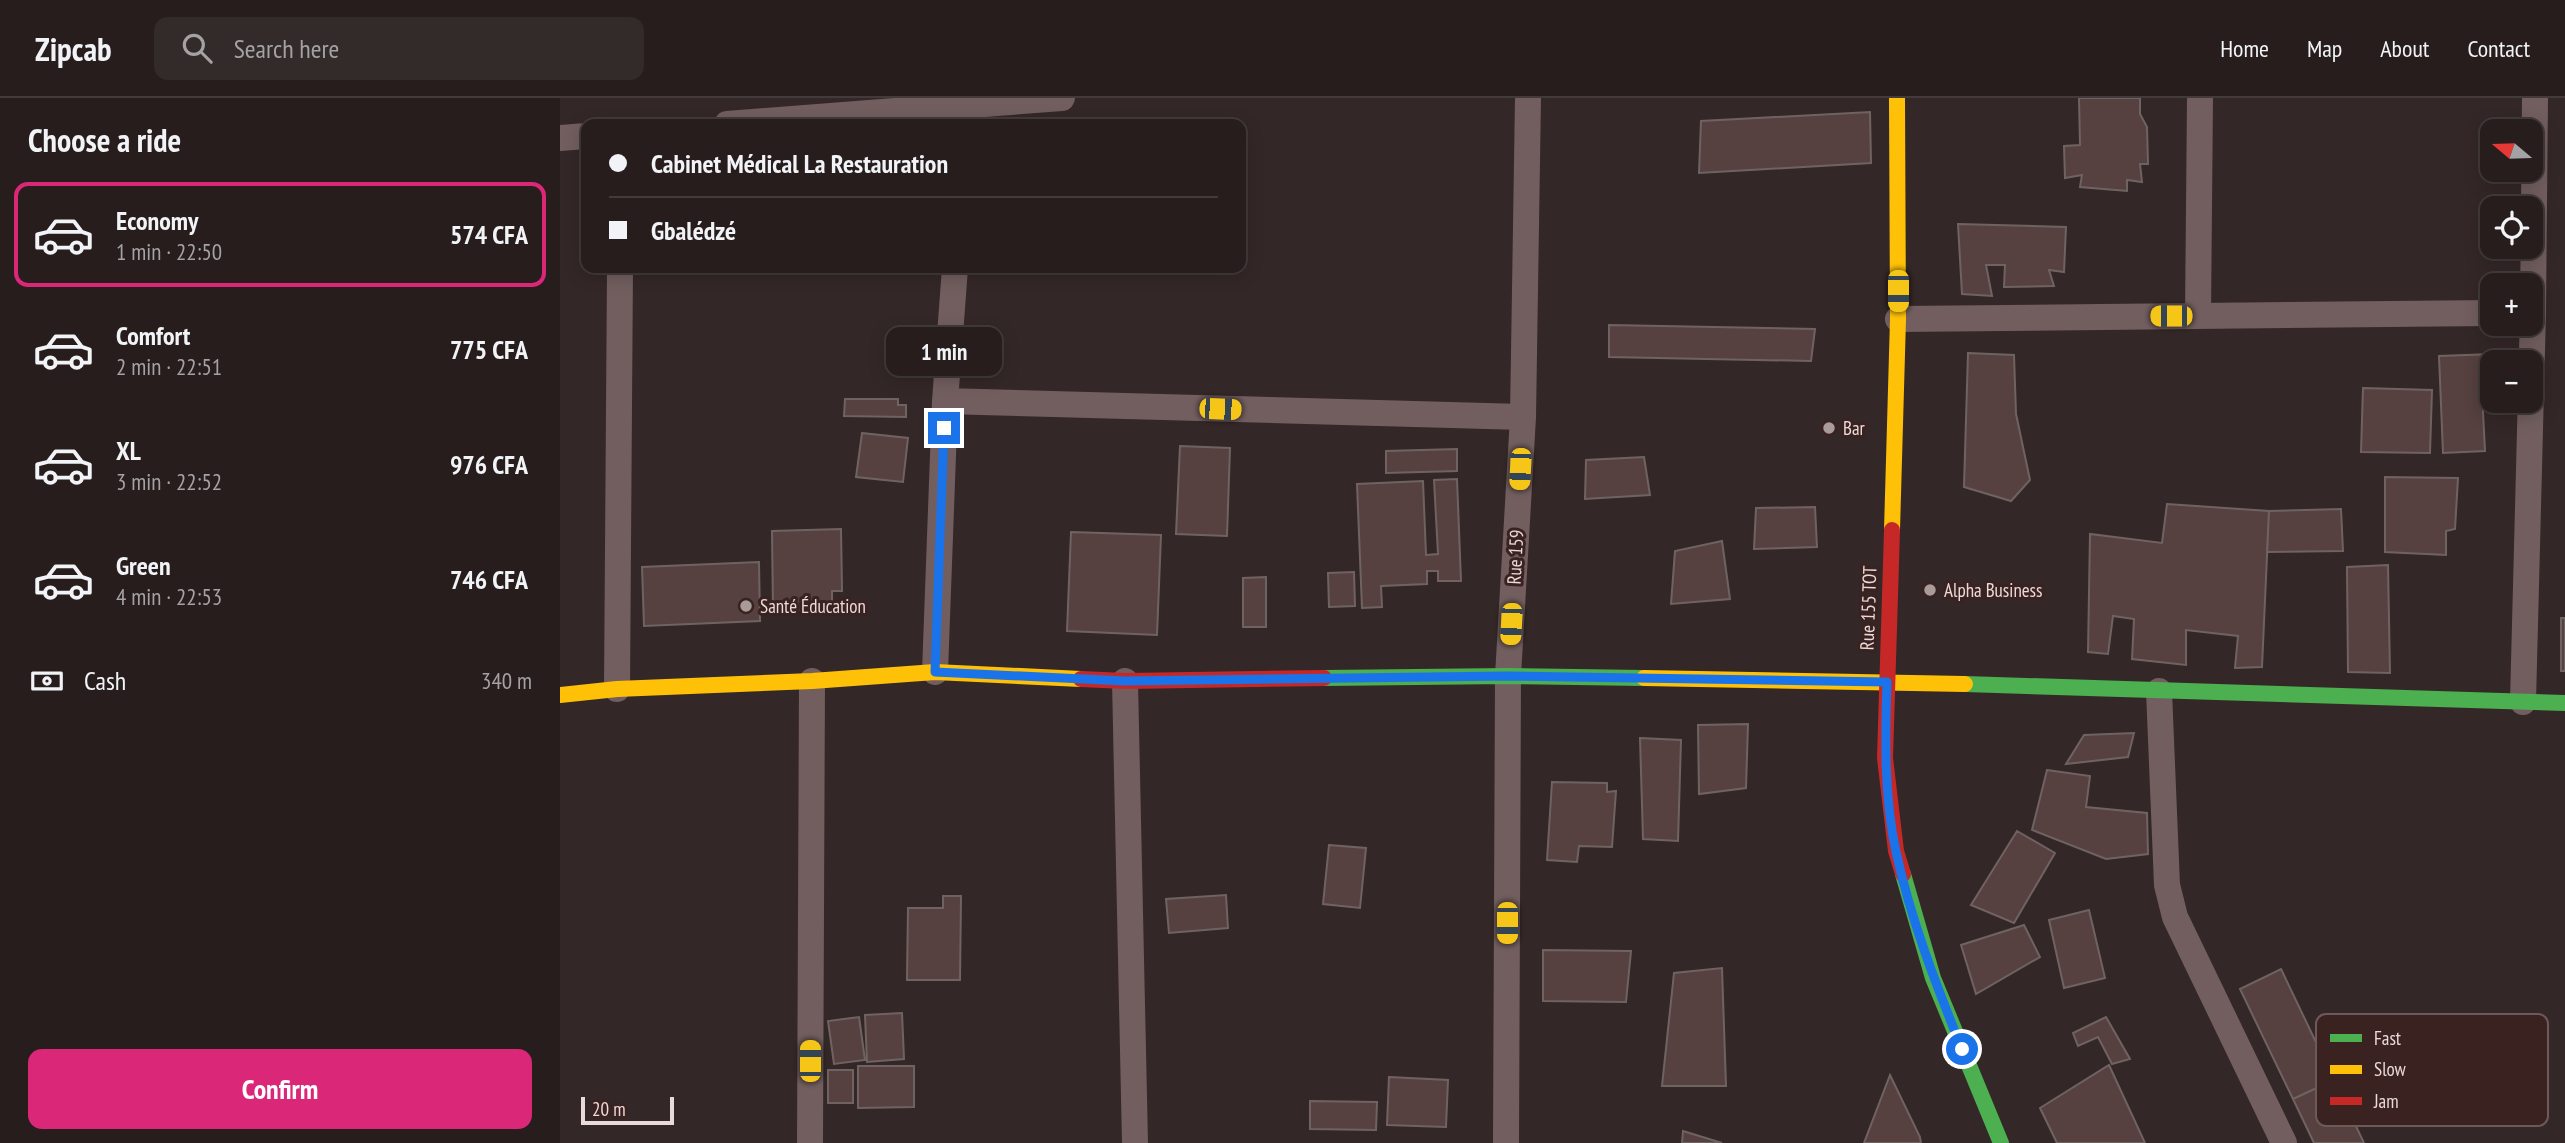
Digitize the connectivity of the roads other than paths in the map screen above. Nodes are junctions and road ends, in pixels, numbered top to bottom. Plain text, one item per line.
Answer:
1 (1062, 98) edge
2 (1528, 98) edge
3 (1897, 98) edge
4 (2200, 98) edge
5 (2535, 98) edge
6 (966, 109) edge
7 (807, 119) edge
8 (581, 136) edge
9 (560, 138) edge
10 (621, 273) edge
11 (955, 273) edge
12 (2533, 273) edge
13 (2480, 313) edge
14 (2199, 316) junction
15 (1898, 318) junction
16 (2531, 336) edge
17 (945, 401) junction
18 (1522, 417) junction
19 (935, 672) junction
20 (1508, 676) junction
21 (812, 681) junction
22 (1125, 681) junction
23 (1887, 682) junction
24 (617, 689) junction
25 (2158, 691) junction
26 (560, 695) edge
27 (2523, 702) junction
28 (2565, 703) edge
29 (810, 1143) edge
30 (1135, 1143) edge
31 (1506, 1143) edge
32 (2001, 1143) edge
33 (2284, 1143) edge

1 - 6 street
2 - 18 street, Rue 159
3 - 15 street, Rue 155 TOT
4 - 14 street
5 - 12 street
6 - 7 street
8 - 9 street
10 - 24 street
11 - 17 street
13 - 14 street
14 - 15 street
15 - 23 street, Rue 155 TOT
16 - 27 street
17 - 18 street
17 - 19 street
18 - 20 street, Rue 159
19 - 21 street
19 - 22 street
20 - 22 street
20 - 23 street
20 - 31 street, Rue 159
21 - 24 street
21 - 29 street
22 - 30 street
23 - 25 street
23 - 32 street, Rue 155 TOT
24 - 26 street
25 - 27 street
25 - 33 street
27 - 28 street

